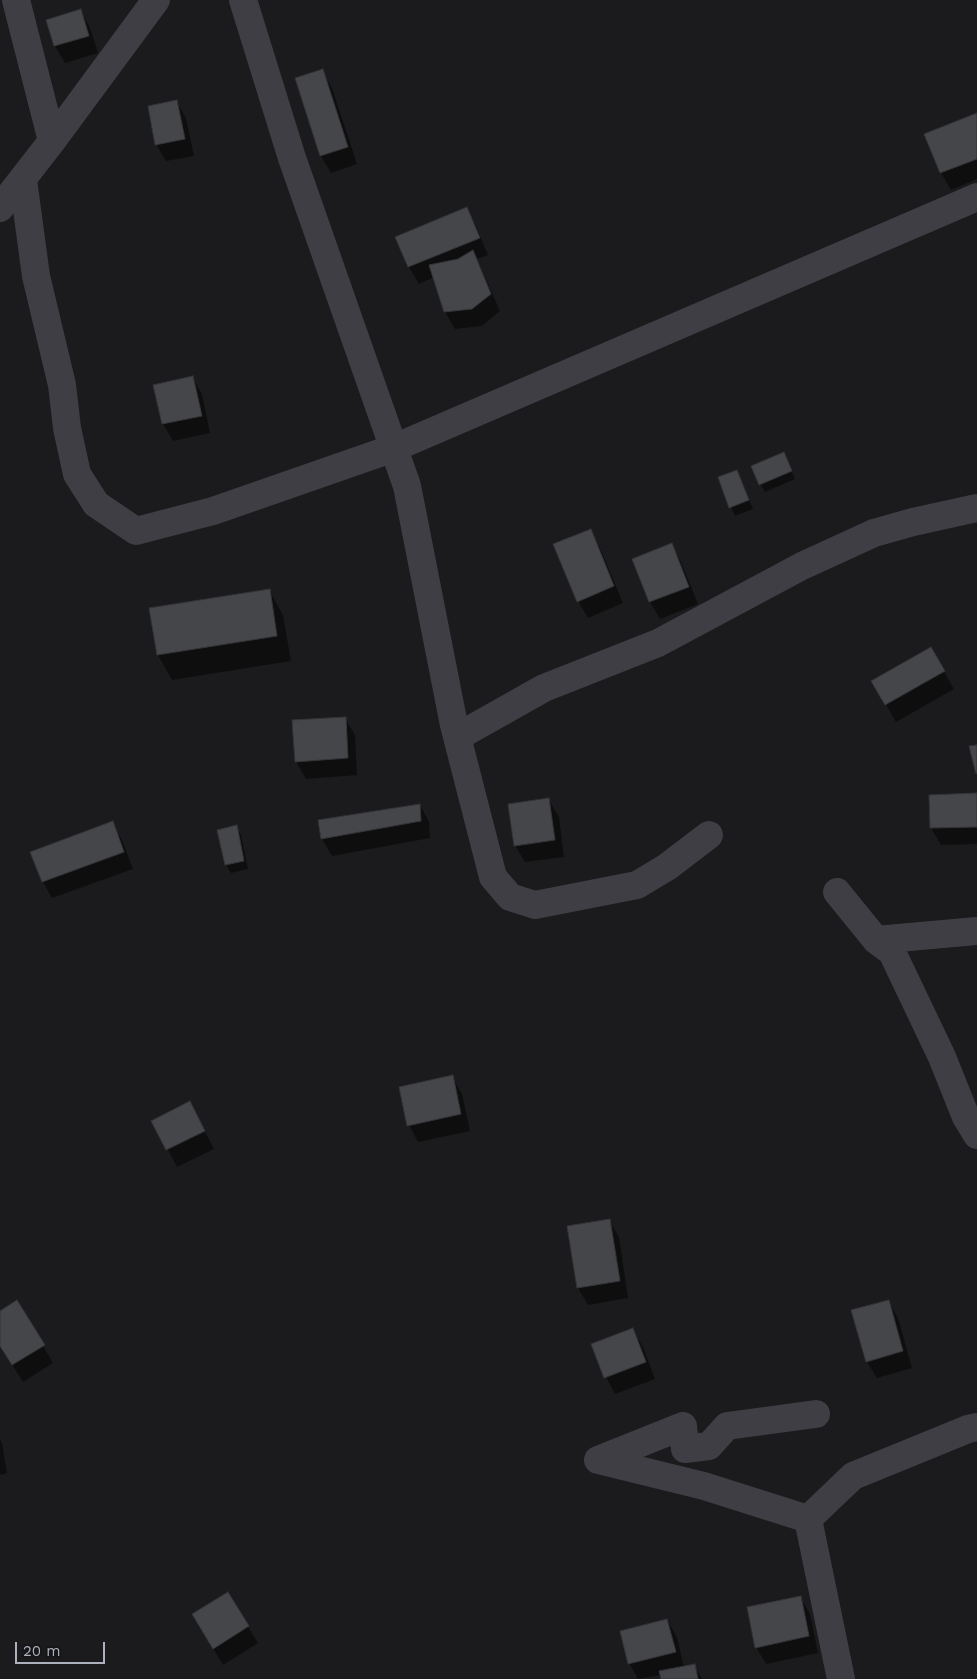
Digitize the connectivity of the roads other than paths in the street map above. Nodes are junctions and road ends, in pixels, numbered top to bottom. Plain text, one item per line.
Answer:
1 (16, 0) edge
2 (156, 0) edge
3 (243, 0) edge
4 (52, 141) junction
5 (22, 180) junction
6 (977, 197) edge
7 (0, 208) edge
8 (394, 448) junction
9 (977, 508) edge
10 (457, 737) junction
11 (708, 835) dead end
12 (837, 892) dead end
13 (977, 931) edge
14 (876, 940) junction
15 (977, 1135) edge
16 (816, 1414) dead end
17 (977, 1427) edge
18 (808, 1519) junction
19 (841, 1679) edge

1 - 4 street
2 - 4 street
3 - 8 street
4 - 5 street
5 - 7 street
5 - 8 street
6 - 8 street
8 - 10 street
9 - 10 street
10 - 11 street
12 - 14 street
13 - 14 street
14 - 15 street
16 - 18 street
17 - 18 street
18 - 19 street

